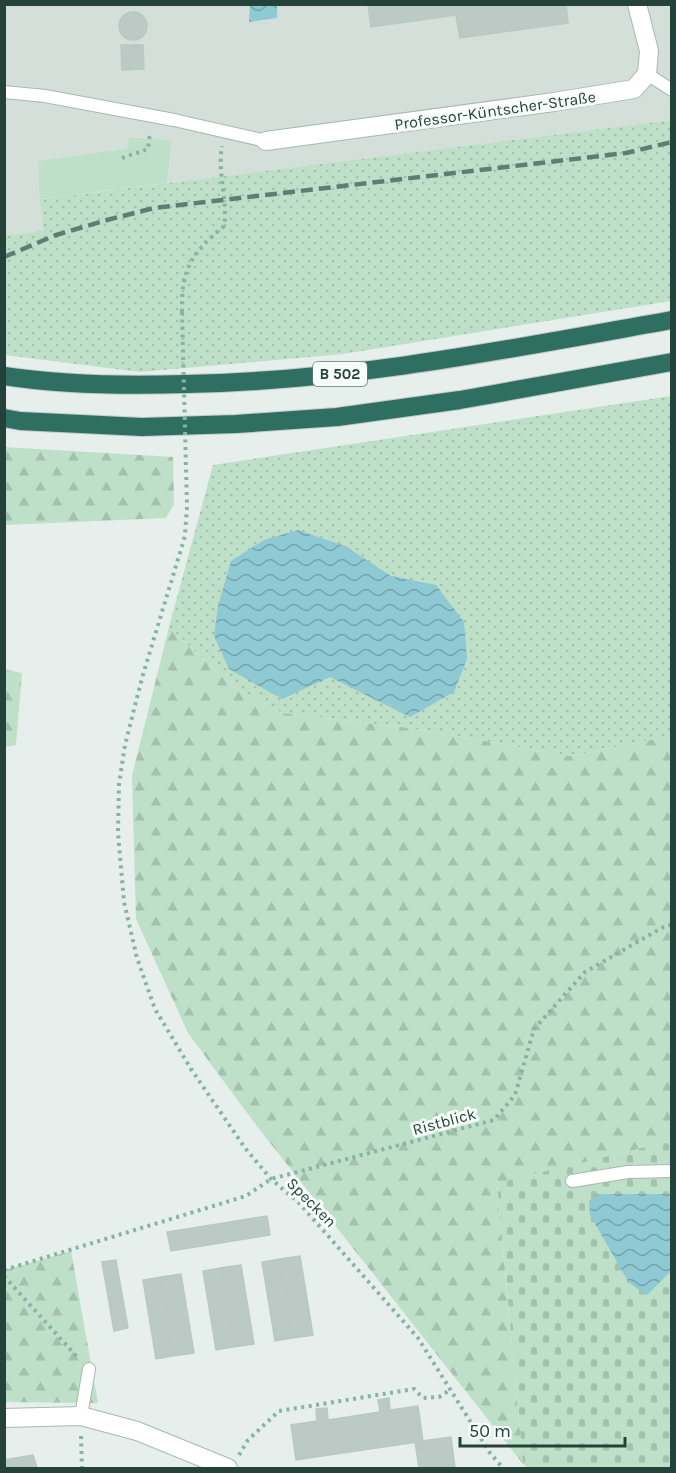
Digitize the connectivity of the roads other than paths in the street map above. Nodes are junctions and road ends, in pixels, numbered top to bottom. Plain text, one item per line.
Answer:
1 (637, 4) edge
2 (647, 74) junction
3 (672, 90) edge
4 (4, 92) edge
5 (266, 141) joint
6 (672, 320) edge
7 (672, 362) edge
8 (4, 375) edge
9 (4, 418) edge
10 (672, 1172) edge
11 (572, 1181) dead end
12 (88, 1369) road end
13 (81, 1416) junction
14 (4, 1418) edge
15 (228, 1468) edge

1 - 2 street
2 - 3 lane
2 - 5 street, Professor-Küntscher-Straße
4 - 5 lane
6 - 8 highway, B 502
7 - 9 highway
10 - 11 lane
12 - 13 lane
13 - 14 street
13 - 15 street

